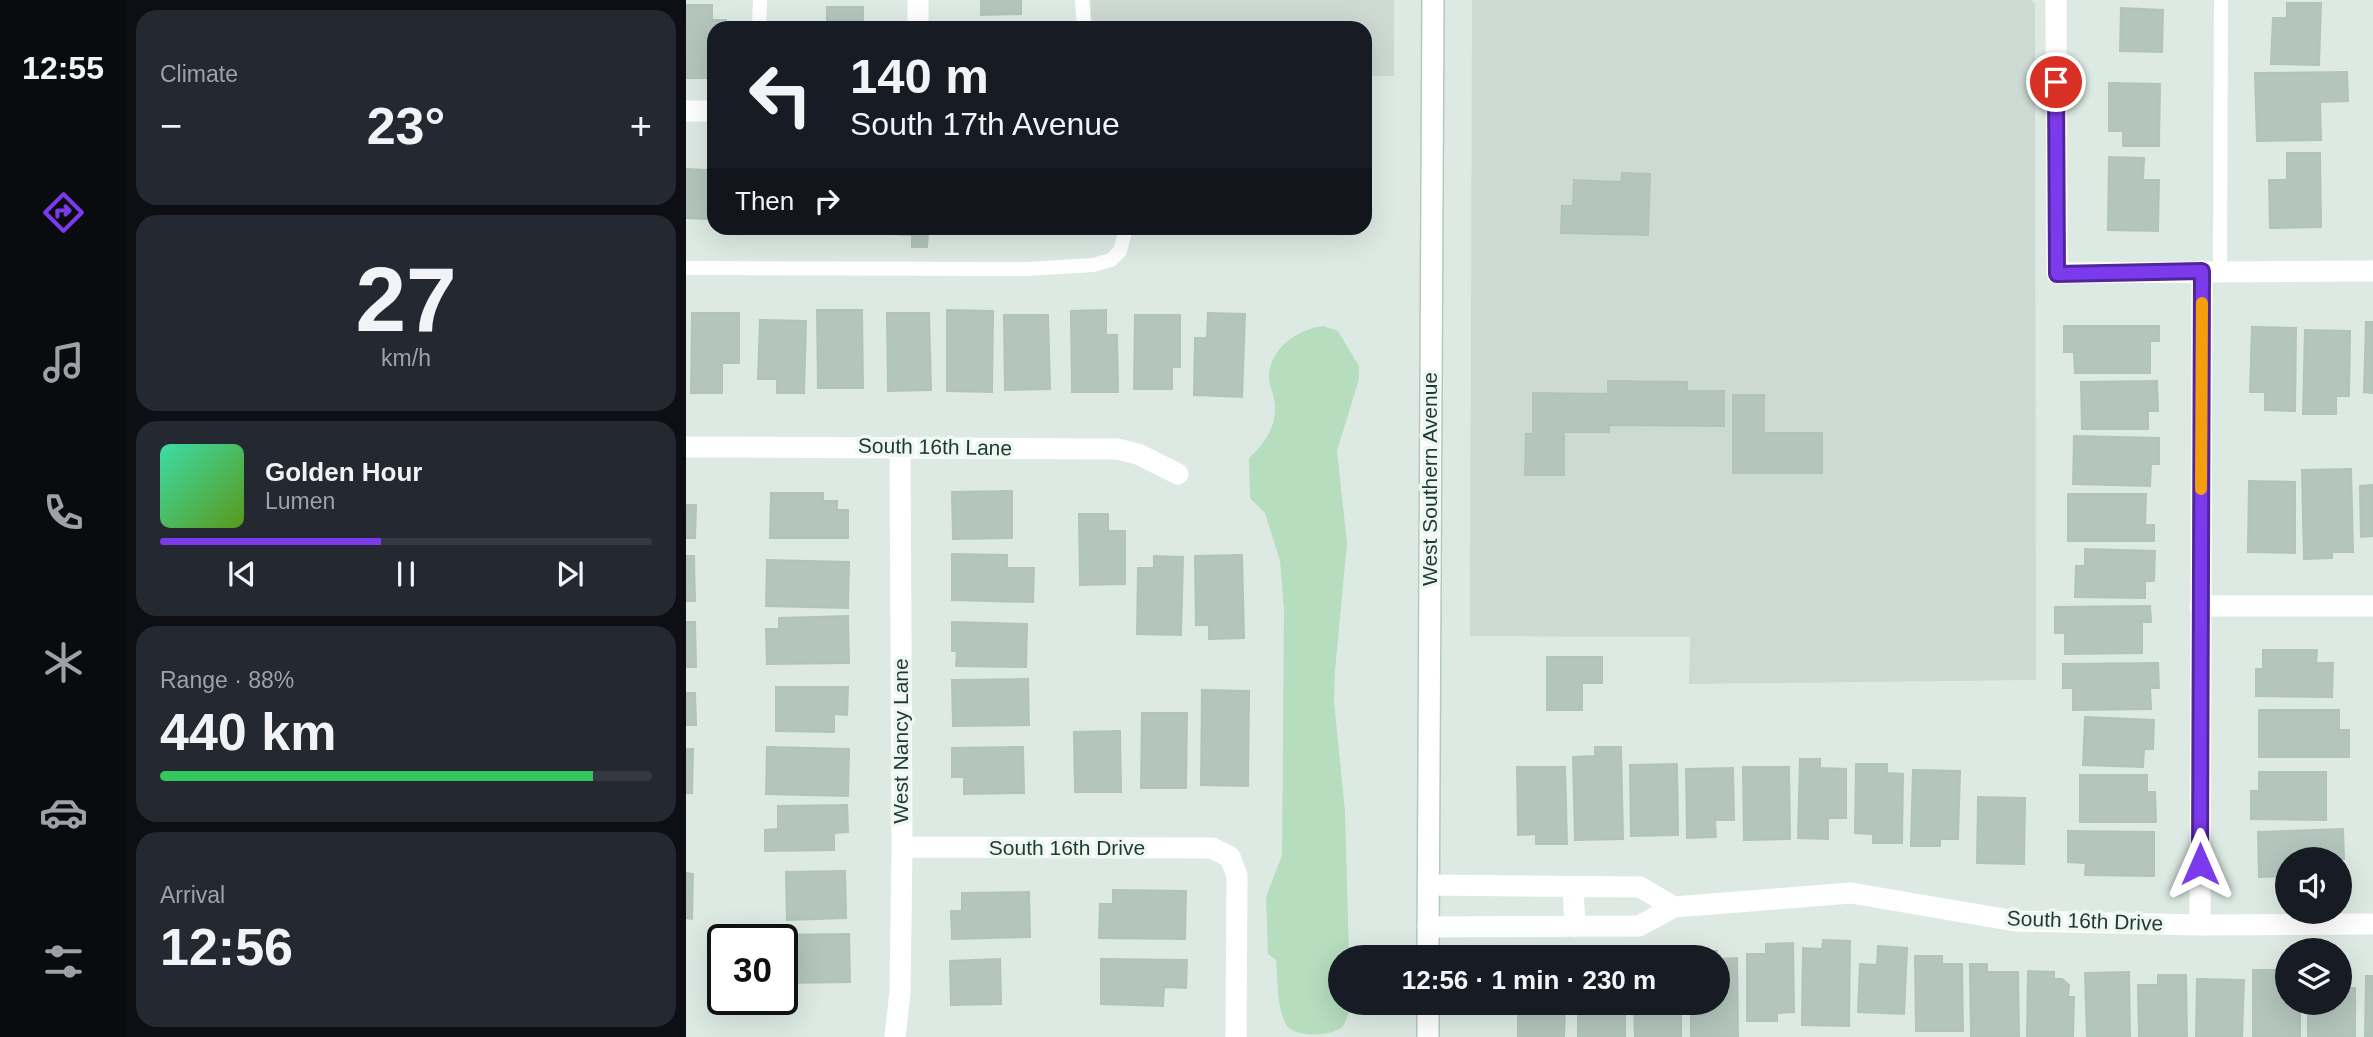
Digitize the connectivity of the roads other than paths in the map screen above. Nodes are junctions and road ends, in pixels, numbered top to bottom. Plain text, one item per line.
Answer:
1 (760, 0) edge
2 (918, 0) edge
3 (1082, 0) edge
4 (1433, 0) edge
5 (2056, 0) edge
6 (2221, 0) edge
7 (759, 21) edge
8 (918, 21) edge
9 (1084, 21) edge
10 (686, 111) edge
11 (707, 111) edge
12 (1124, 235) edge
13 (686, 268) edge
14 (2211, 270) junction
15 (2373, 271) edge
16 (900, 446) junction
17 (686, 447) edge
18 (1178, 474) dead end
19 (2373, 606) edge
20 (2200, 607) junction
21 (902, 847) junction
22 (1429, 886) junction
23 (1573, 887) junction
24 (1674, 907) junction
25 (2200, 925) junction
26 (2373, 925) edge
27 (1428, 927) junction
28 (1575, 927) junction
29 (1428, 945) edge
30 (1428, 1015) edge
31 (895, 1037) edge
32 (1236, 1037) edge
33 (1428, 1037) edge

1 - 7 lane
2 - 8 street
3 - 9 lane
4 - 22 street, West Southern Avenue
5 - 14 street
6 - 14 lane
10 - 11 street
12 - 13 lane
14 - 15 street
14 - 20 street
16 - 17 street, South 16th Lane
16 - 18 street, South 16th Lane
16 - 21 street, West Nancy Lane
19 - 20 street
20 - 25 street
21 - 31 street, West Nancy Lane
21 - 32 street, South 16th Drive
22 - 23 street
22 - 27 street, West Southern Avenue
23 - 24 street
23 - 28 street
24 - 25 street, South 16th Drive
24 - 28 street, South 16th Drive
25 - 26 street, South 16th Drive
27 - 28 street, South 16th Drive
27 - 29 street, West Southern Avenue
30 - 33 street

